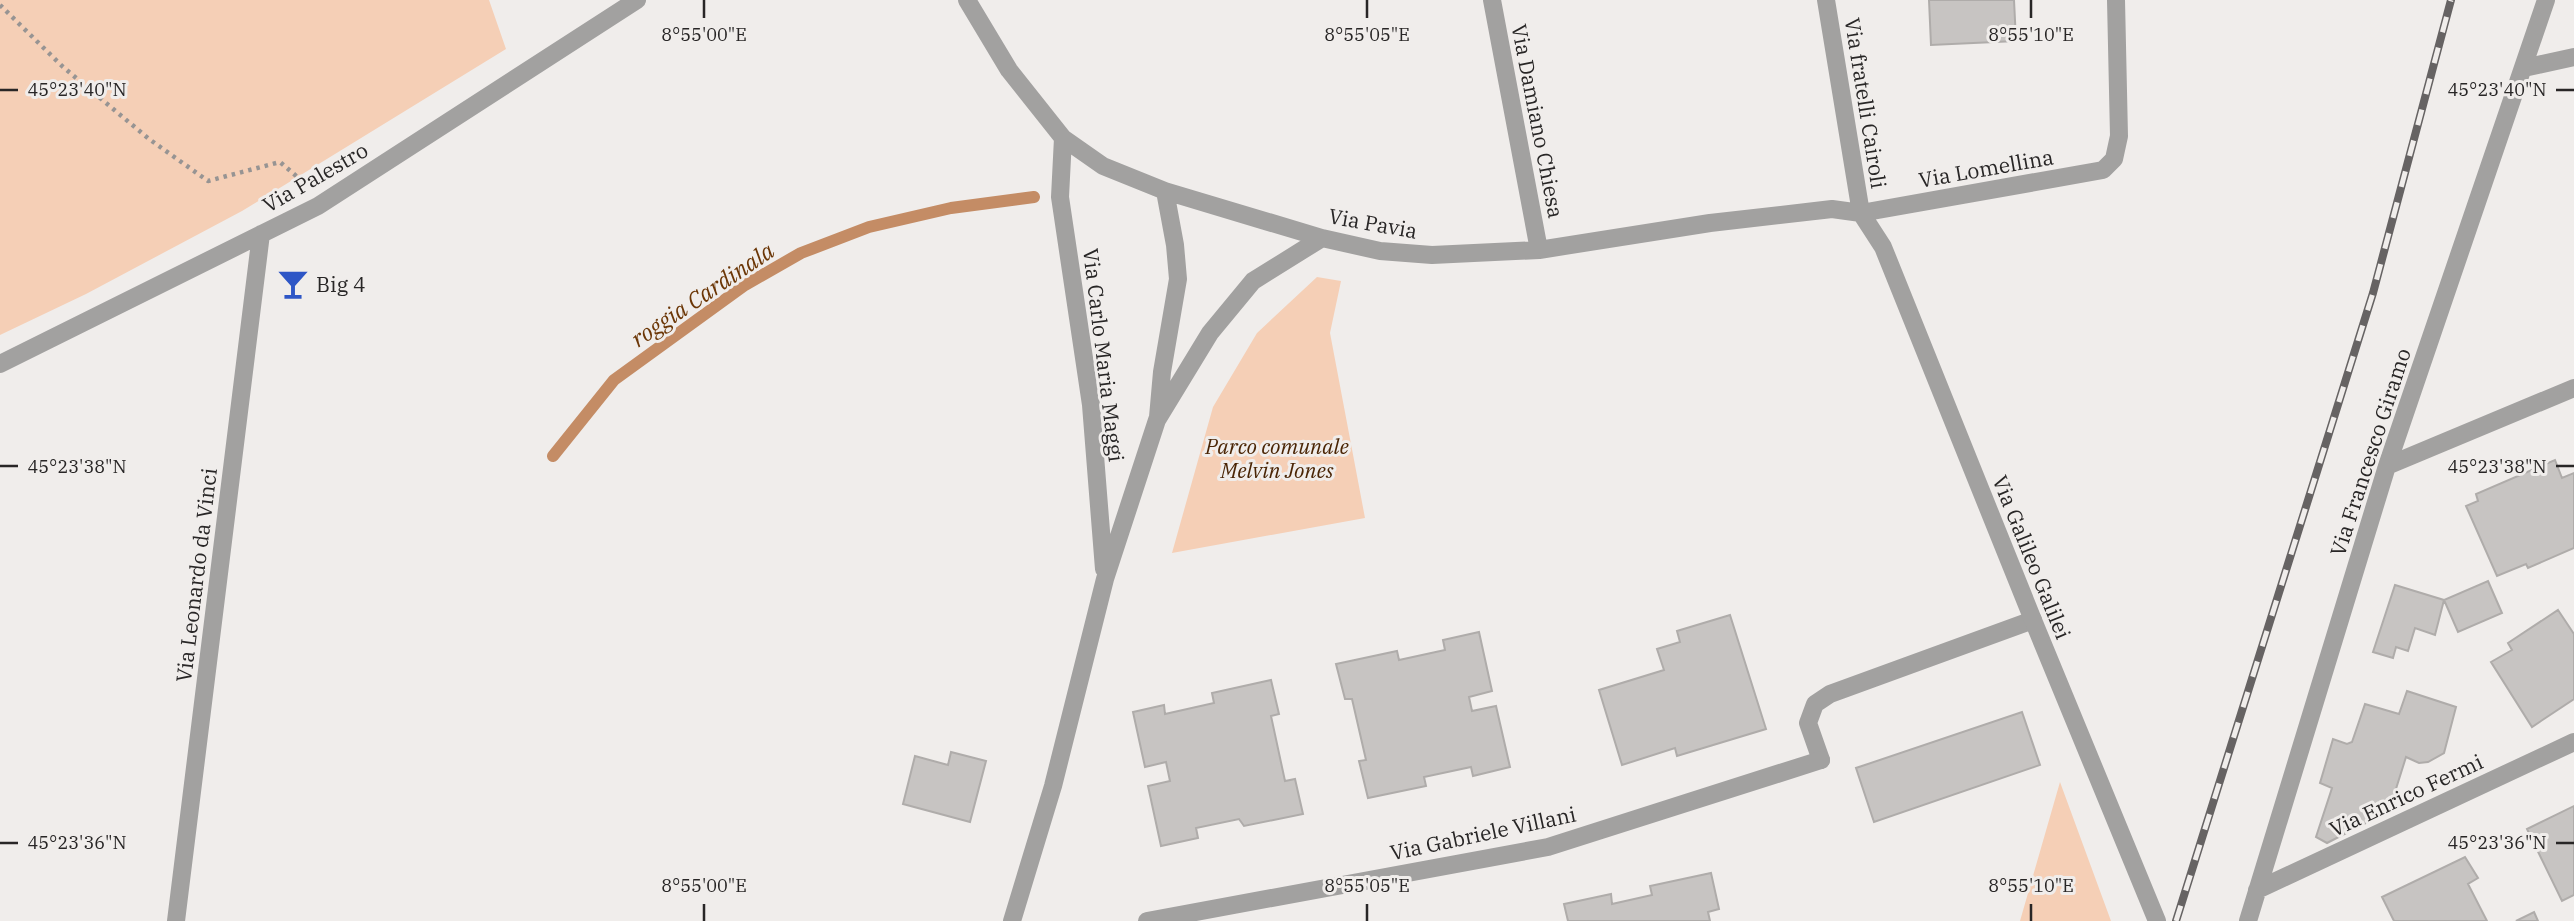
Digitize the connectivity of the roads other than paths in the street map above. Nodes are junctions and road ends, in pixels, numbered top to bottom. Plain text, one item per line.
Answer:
1 (637, 0) edge
2 (967, 0) edge
3 (1492, 0) edge
4 (1826, 0) edge
5 (2116, 0) edge
6 (2546, 0) edge
7 (2574, 57) edge
8 (2524, 68) junction
9 (1063, 138) junction
10 (1164, 191) junction
11 (1861, 214) junction
12 (261, 234) junction
13 (1322, 238) junction
14 (1539, 250) junction
15 (0, 364) edge
16 (2574, 388) edge
17 (1157, 420) junction
18 (2387, 466) junction
19 (1105, 579) junction
20 (2033, 620) junction
21 (2574, 741) edge
22 (2257, 890) junction
23 (176, 921) edge
24 (1012, 921) edge
25 (1147, 921) edge
26 (2157, 921) edge
27 (2248, 921) edge

1 - 12 street, Via Palestro
2 - 9 street, Via Pavia
3 - 14 street, Via Damiano Chiesa
4 - 11 street, Via fratelli Cairoli
5 - 11 street, Via Lomellina
6 - 8 street, Via Francesco Giramo
7 - 8 street
8 - 18 street, Via Francesco Giramo
9 - 10 street, Via Pavia
9 - 19 street, Via Carlo Maria Maggi
10 - 13 street, Via Pavia
10 - 17 street, Via Carlo Maria Maggi
11 - 14 street, Via Pavia
11 - 20 street, Via Galileo Galilei
12 - 15 street, Via Palestro
12 - 23 street, Via Leonardo da Vinci
13 - 14 street, Via Pavia
13 - 17 street, Via Carlo Maria Maggi
16 - 18 street
17 - 19 street, Via Carlo Maria Maggi
18 - 22 street, Via Francesco Giramo
19 - 24 street, Via Carlo Maria Maggi
20 - 25 street, Via Gabriele Villani
20 - 26 street, Via Galileo Galilei
21 - 22 street, Via Enrico Fermi
22 - 27 street, Via Francesco Giramo

